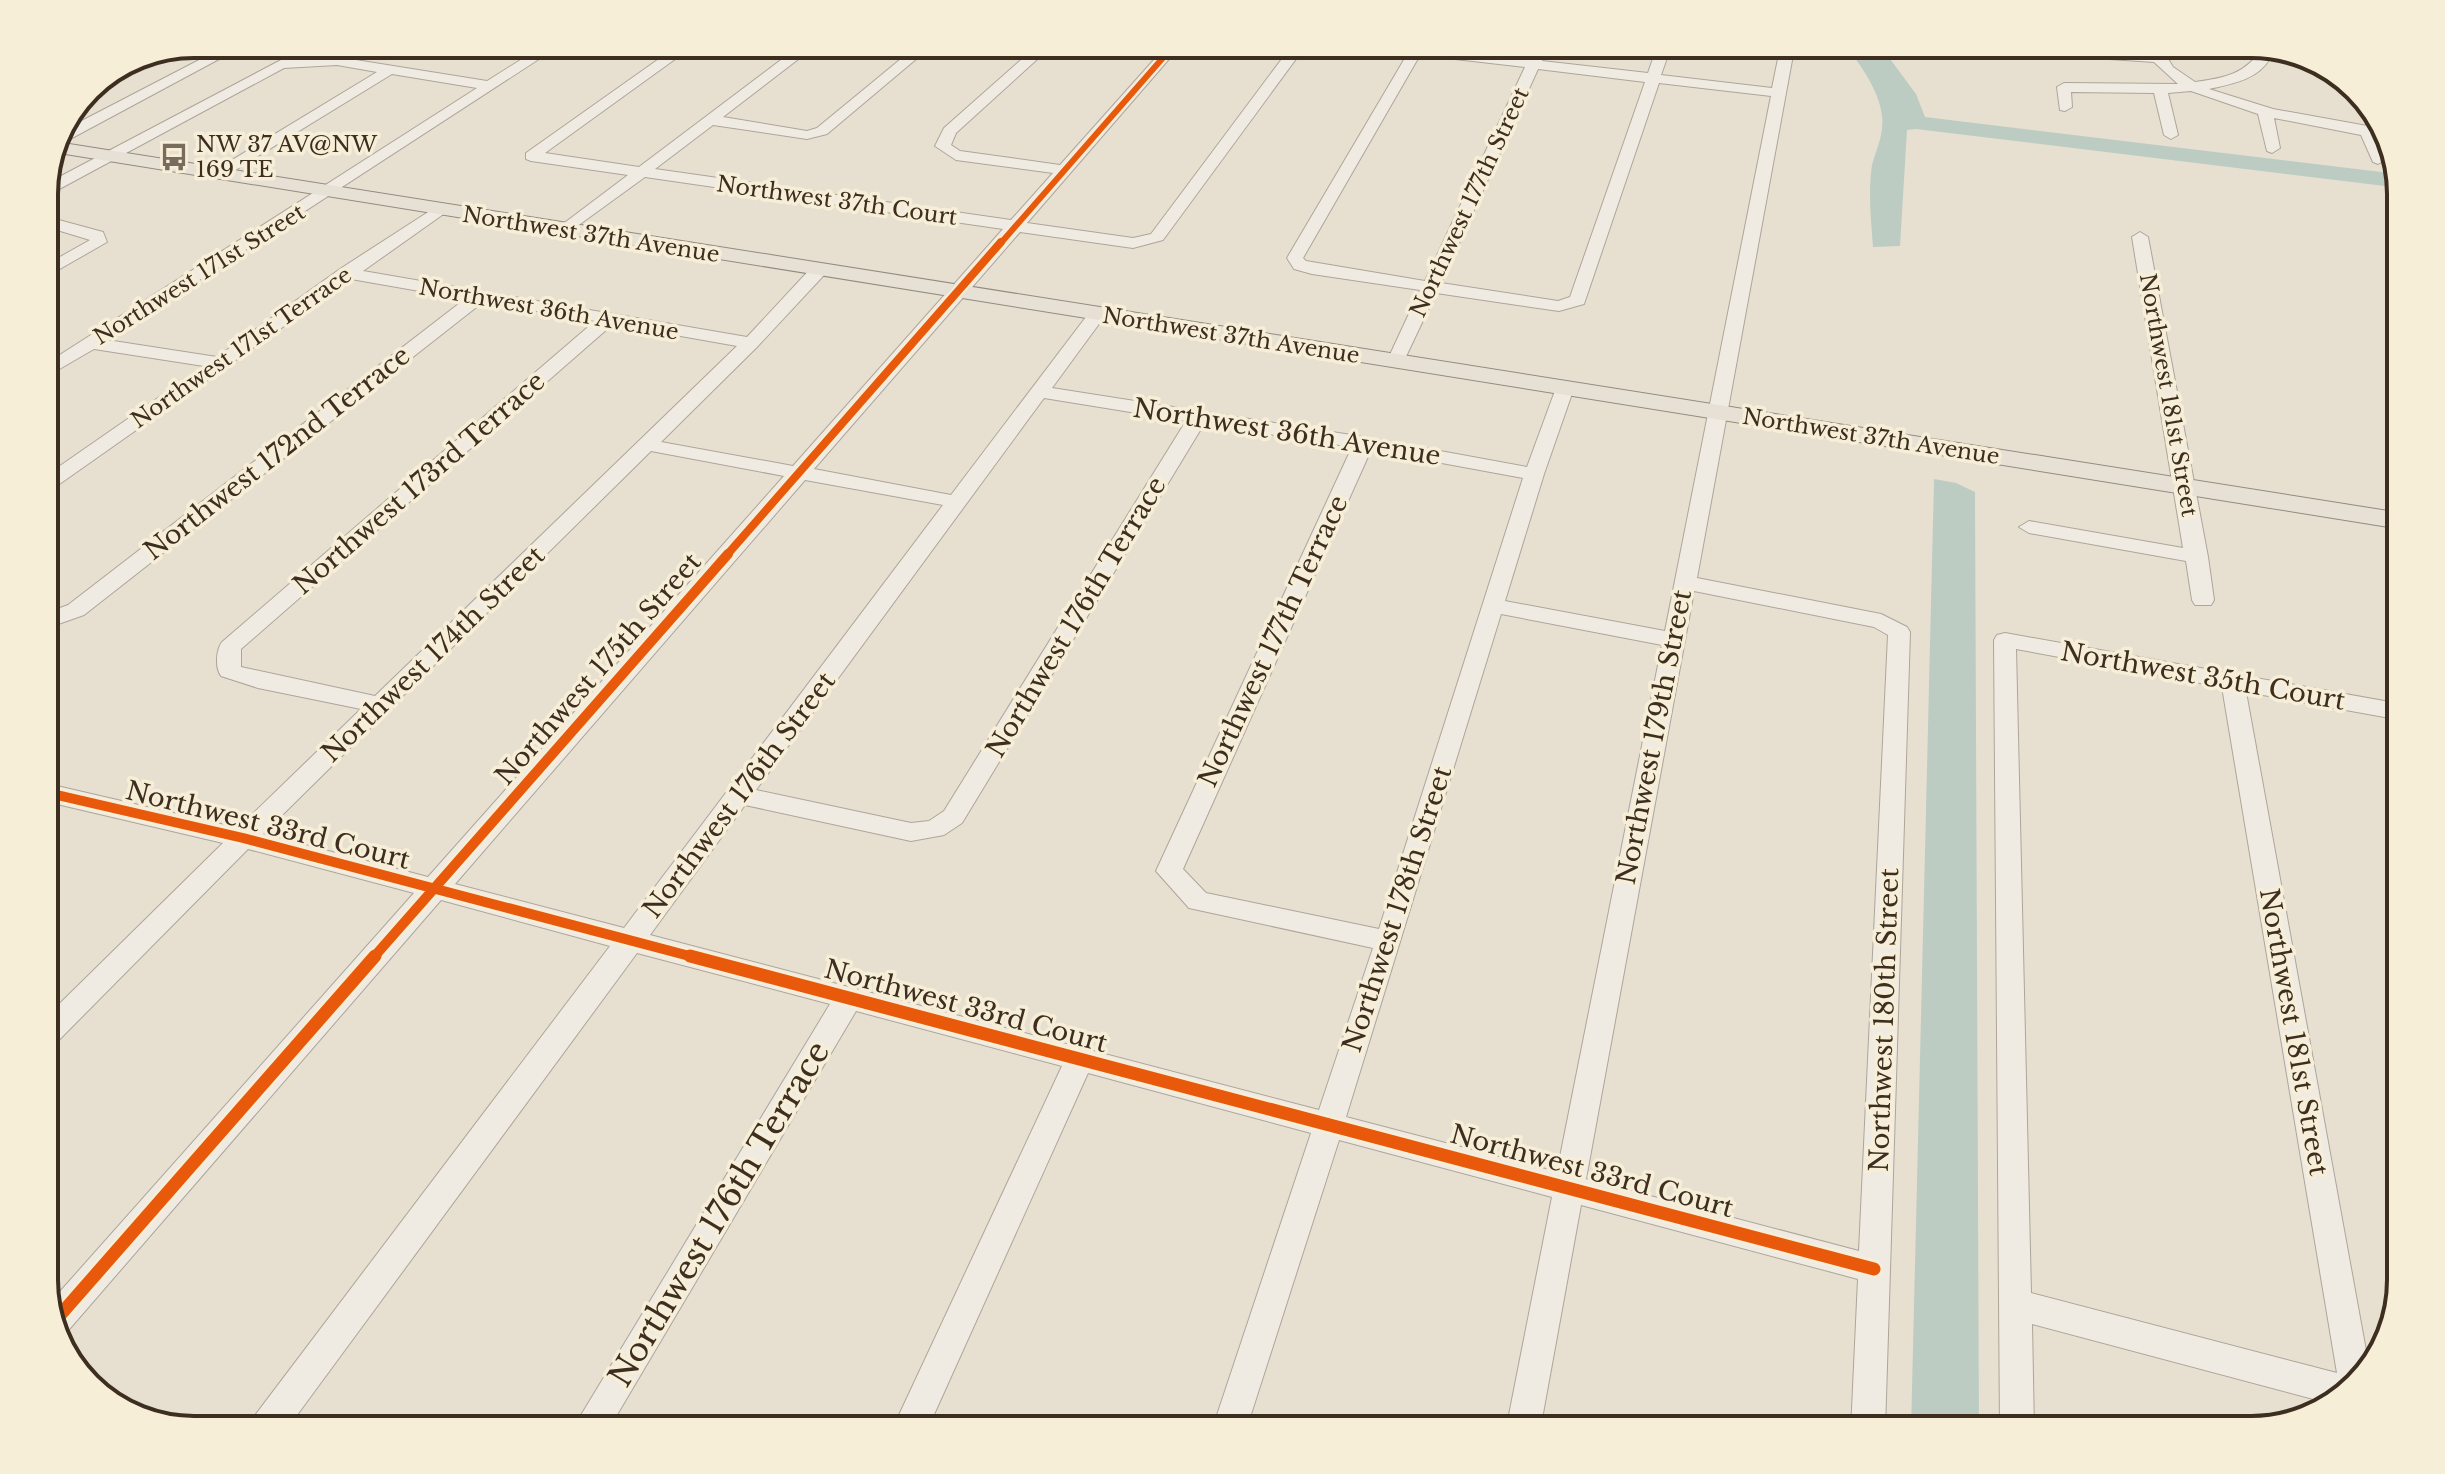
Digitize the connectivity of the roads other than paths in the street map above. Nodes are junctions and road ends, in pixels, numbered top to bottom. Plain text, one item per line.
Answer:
1 (213, 58) edge
2 (533, 58) edge
3 (669, 58) edge
4 (793, 58) edge
5 (910, 58) edge
6 (1031, 58) edge
7 (1163, 58) edge
8 (1290, 58) edge
9 (1412, 58) edge
10 (1493, 58) edge
11 (1537, 58) edge
12 (1660, 58) edge
13 (1785, 58) edge
14 (2160, 58) edge
15 (2263, 59) edge
16 (1534, 64) junction
17 (388, 71) junction
18 (1654, 78) junction
19 (489, 86) junction
20 (2196, 87) junction
21 (2161, 92) junction
22 (1778, 93) junction
23 (2065, 107) dead end
24 (2265, 110) junction
25 (711, 120) junction
26 (74, 131) edge
27 (2367, 132) junction
28 (2372, 133) edge
29 (2171, 135) dead end
30 (2272, 148) dead end
31 (66, 149) edge
32 (106, 156) junction
33 (2378, 159) dead end
34 (1065, 170) junction
35 (642, 172) junction
36 (219, 174) junction
37 (58, 183) edge
38 (329, 192) junction
39 (439, 210) junction
40 (58, 225) edge
41 (1016, 226) junction
42 (565, 230) junction
43 (2140, 237) dead end
44 (58, 266) edge
45 (819, 270) junction
46 (346, 273) junction
47 (1430, 287) junction
48 (958, 291) junction
49 (478, 297) junction
50 (1098, 313) junction
51 (607, 320) junction
52 (90, 343) junction
53 (751, 343) junction
54 (1396, 361) junction
55 (220, 363) junction
56 (58, 364) edge
57 (1565, 388) junction
58 (1039, 392) junction
59 (1717, 412) junction
60 (1198, 417) junction
61 (1364, 443) junction
62 (648, 445) junction
63 (800, 472) junction
64 (1534, 474) junction
65 (58, 476) edge
66 (2186, 486) junction
67 (958, 502) junction
68 (2387, 519) edge
69 (2029, 527) dead end
70 (2197, 557) junction
71 (1684, 582) junction
72 (2203, 600) dead end
73 (1493, 606) junction
74 (58, 617) edge
75 (1673, 640) junction
76 (2233, 682) junction
77 (382, 705) junction
78 (2387, 710) edge
79 (739, 795) junction
80 (58, 802) edge
81 (243, 838) junction
82 (434, 890) junction
83 (1389, 941) junction
84 (628, 942) junction
85 (849, 998) junction
86 (58, 1023) edge
87 (1080, 1058) junction
88 (1326, 1124) junction
89 (1568, 1186) junction
90 (1874, 1269) junction
91 (2014, 1304) junction
92 (62, 1312) edge
93 (2353, 1370) edge
94 (2334, 1388) edge
95 (275, 1416) edge
96 (597, 1416) edge
97 (915, 1416) edge
98 (1233, 1416) edge
99 (1526, 1416) edge
100 (1869, 1416) edge
101 (2017, 1416) edge

1 - 26 street
2 - 19 street, Northwest 171st Street
3 - 35 street, Northwest 37th Court
4 - 25 street
5 - 25 street
6 - 34 street
7 - 34 street, Northwest 175th Street
8 - 41 street, Northwest 37th Court
9 - 47 street
10 - 16 street
11 - 16 street, Northwest 177th Street
12 - 18 street
13 - 22 street, Northwest 179th Street
14 - 20 street
15 - 20 street
16 - 18 street
16 - 47 street, Northwest 177th Street
17 - 19 street
17 - 32 street
17 - 36 street
18 - 22 street
18 - 47 street
19 - 38 street, Northwest 171st Street
20 - 21 street
20 - 24 street
21 - 23 street
21 - 29 street
22 - 59 street, Northwest 179th Street
24 - 27 street
24 - 30 street
25 - 35 street
27 - 28 street
27 - 33 street
31 - 32 main road, Northwest 37th Avenue
32 - 36 main road, Northwest 37th Avenue
32 - 37 street
34 - 41 street, Northwest 175th Street
35 - 41 street, Northwest 37th Court
35 - 42 street
36 - 38 main road, Northwest 37th Avenue
38 - 39 main road, Northwest 37th Avenue
38 - 52 street, Northwest 171st Street
39 - 42 main road, Northwest 37th Avenue
39 - 46 street, Northwest 171st Terrace
40 - 44 street
41 - 48 street, Northwest 175th Street
42 - 45 main road, Northwest 37th Avenue
43 - 66 street, Northwest 181st Street
45 - 48 main road, Northwest 37th Avenue
45 - 53 street, Northwest 174th Street
46 - 49 street, Northwest 36th Avenue
46 - 55 street, Northwest 171st Terrace
47 - 54 street, Northwest 177th Street
48 - 50 main road, Northwest 37th Avenue
48 - 63 street, Northwest 175th Street
49 - 51 street, Northwest 36th Avenue
49 - 74 street, Northwest 172nd Terrace
50 - 54 main road, Northwest 37th Avenue
50 - 58 street, Northwest 176th Street
51 - 53 street, Northwest 36th Avenue
51 - 77 street, Northwest 173rd Terrace
52 - 55 street
52 - 56 street, Northwest 171st Street
53 - 62 street, Northwest 174th Street
54 - 57 main road, Northwest 37th Avenue
55 - 65 street, Northwest 171st Terrace
57 - 59 main road, Northwest 37th Avenue
57 - 64 street, Northwest 178th Street
58 - 60 street, Northwest 36th Avenue
58 - 67 street, Northwest 176th Street
59 - 66 main road, Northwest 37th Avenue
59 - 71 street, Northwest 179th Street
60 - 61 street, Northwest 36th Avenue
60 - 79 street, Northwest 176th Terrace
61 - 64 street, Northwest 36th Avenue
61 - 83 street, Northwest 177th Terrace
62 - 63 street
62 - 77 street, Northwest 174th Street
63 - 67 street
63 - 82 street, Northwest 175th Street
64 - 73 street, Northwest 178th Street
66 - 68 main road, Northwest 37th Avenue
66 - 70 street, Northwest 181st Street
67 - 79 street, Northwest 176th Street
69 - 70 street
70 - 72 street, Northwest 181st Street
71 - 75 street, Northwest 179th Street
71 - 90 street, Northwest 180th Street
73 - 75 street
73 - 83 street, Northwest 178th Street
75 - 89 street, Northwest 179th Street
76 - 78 street, Northwest 35th Court
76 - 91 street, Northwest 35th Court
76 - 93 street, Northwest 181st Street
77 - 81 street, Northwest 174th Street
79 - 84 street, Northwest 176th Street
80 - 81 street, Northwest 33rd Court
81 - 82 street, Northwest 33rd Court
81 - 86 street, Northwest 174th Street
82 - 84 street, Northwest 33rd Court
82 - 92 street, Northwest 175th Street
83 - 88 street, Northwest 178th Street
84 - 85 street, Northwest 33rd Court
84 - 95 street, Northwest 176th Street
85 - 87 street, Northwest 33rd Court
85 - 96 street, Northwest 176th Terrace
87 - 88 street, Northwest 33rd Court
87 - 97 street
88 - 89 street, Northwest 33rd Court
88 - 98 street, Northwest 178th Street
89 - 90 street, Northwest 33rd Court
89 - 99 street, Northwest 179th Street
90 - 100 street, Northwest 180th Street
91 - 94 street
91 - 101 street

